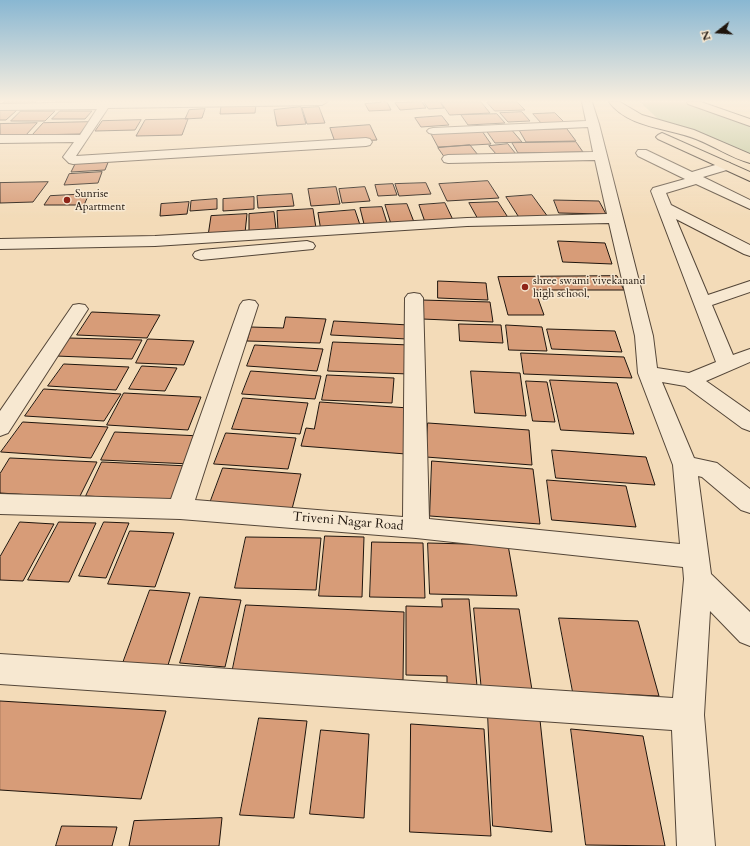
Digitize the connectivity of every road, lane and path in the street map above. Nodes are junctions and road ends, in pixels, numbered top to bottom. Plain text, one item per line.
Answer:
1 (80, 141) edge
2 (597, 141) edge
3 (673, 141) edge
4 (710, 141) edge
5 (366, 142) dead end
6 (642, 153) dead end
7 (601, 156) junction
8 (448, 159) dead end
9 (750, 159) edge
10 (725, 166) junction
11 (750, 177) edge
12 (694, 178) junction
13 (750, 204) edge
14 (664, 207) junction
15 (617, 222) junction
16 (0, 244) edge
17 (750, 251) edge
18 (201, 255) dead end
19 (750, 286) edge
20 (414, 298) dead end
21 (702, 303) junction
22 (249, 305) dead end
23 (79, 309) dead end
24 (750, 355) edge
25 (727, 365) junction
26 (648, 373) junction
27 (691, 380) junction
28 (750, 423) edge
29 (0, 428) edge
30 (685, 465) junction
31 (750, 503) edge
32 (0, 504) edge
33 (180, 509) junction
34 (416, 528) junction
35 (697, 568) junction
36 (750, 632) edge
37 (0, 669) edge
38 (688, 715) junction
39 (696, 846) edge

1 - 5 street
2 - 7 street
3 - 10 main road
4 - 9 main road
6 - 12 street
7 - 8 street
7 - 15 street
10 - 11 main road
10 - 12 street
12 - 13 street
12 - 14 street
14 - 17 street
14 - 21 street
15 - 16 street
15 - 18 street
15 - 26 street
19 - 21 street
20 - 34 street
21 - 25 street
22 - 33 street
23 - 29 street
24 - 25 street
25 - 27 street
26 - 27 street
26 - 30 street
27 - 28 street
30 - 31 street
30 - 35 street
32 - 33 street, Triveni Nagar Road
33 - 34 street, Triveni Nagar Road
34 - 35 street, Triveni Nagar Road
35 - 36 street
35 - 38 street
37 - 38 street
38 - 39 street

